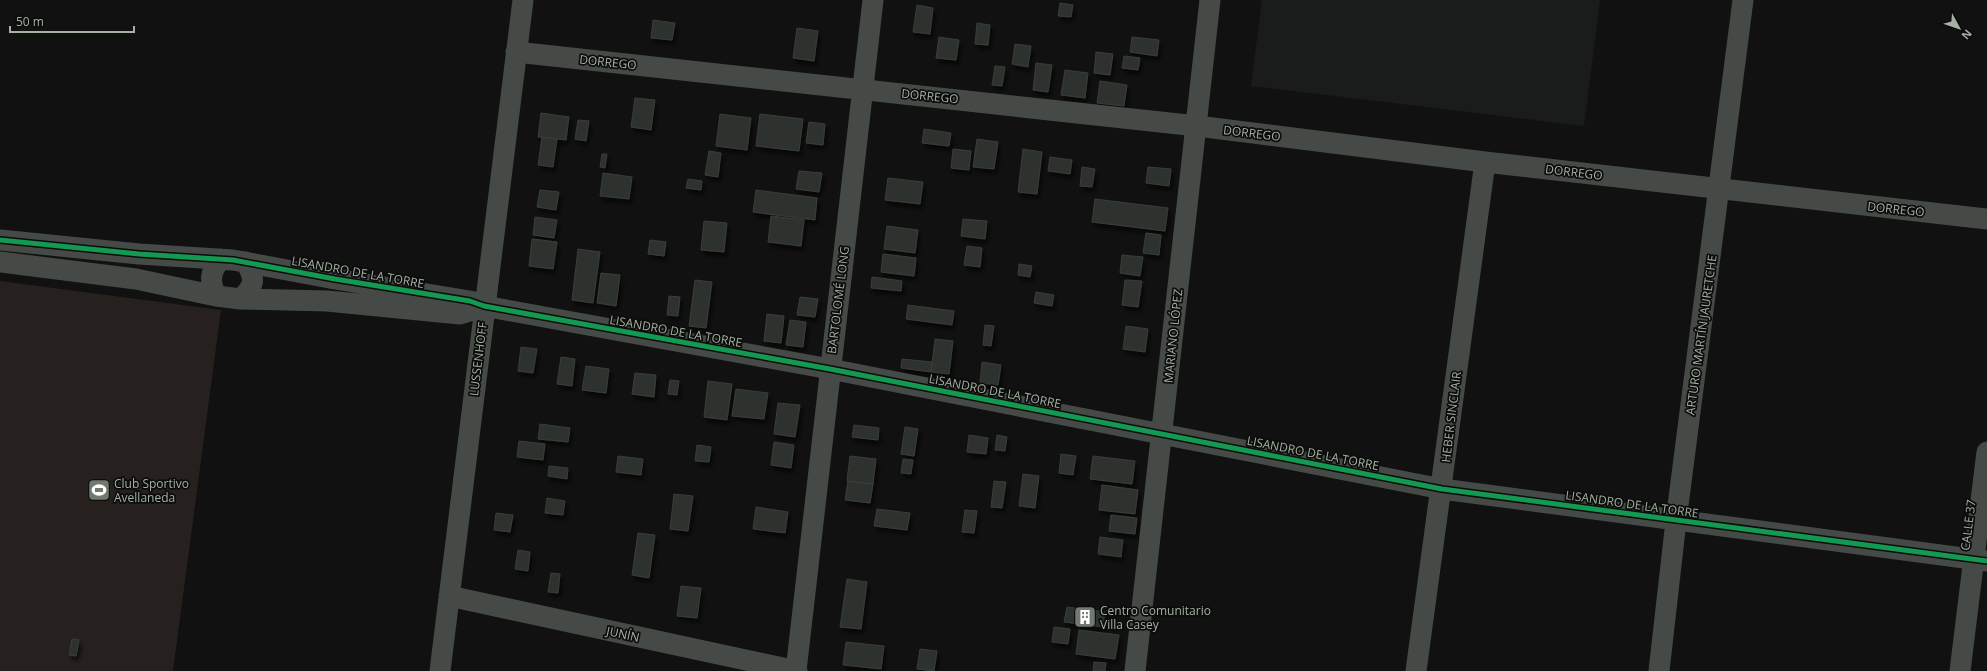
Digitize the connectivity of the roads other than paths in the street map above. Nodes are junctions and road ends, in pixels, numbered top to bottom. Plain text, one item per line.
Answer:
1 (523, 0) edge
2 (873, 0) edge
3 (1210, 0) edge
4 (1744, 0) edge
5 (516, 52) junction
6 (864, 88) junction
7 (1197, 126) junction
8 (1485, 162) junction
9 (1720, 189) junction
10 (1987, 219) edge
11 (0, 240) edge
12 (30, 244) junction
13 (139, 254) junction
14 (221, 259) junction
15 (0, 262) edge
16 (246, 262) junction
17 (27, 266) junction
18 (136, 279) junction
19 (216, 296) junction
20 (241, 299) junction
21 (484, 306) junction
22 (830, 369) junction
23 (1162, 434) junction
24 (1987, 452) edge
25 (1442, 489) junction
26 (1676, 521) junction
27 (1980, 560) edge
28 (449, 596) junction
29 (440, 671) edge
30 (796, 671) edge
31 (1134, 671) edge
32 (1416, 671) edge
33 (1659, 671) edge
34 (1960, 671) edge

1 - 5 street, LUSSENHOFF
2 - 6 street, BARTOLOMÉ LONG
3 - 7 street, MARIANO LÓPEZ
4 - 9 street, ARTURO MARTÍN JAURETCHE
5 - 6 street, DORREGO
5 - 21 street, LUSSENHOFF
6 - 7 street, DORREGO
6 - 22 street, BARTOLOMÉ LONG
7 - 8 street, DORREGO
7 - 23 street, MARIANO LÓPEZ
8 - 9 street, DORREGO
8 - 25 street, HEBER SINCLAIR
9 - 10 street, DORREGO
9 - 26 street, ARTURO MARTÍN JAURETCHE
11 - 12 street, LISANDRO DE LA TORRE
12 - 13 street, LISANDRO DE LA TORRE
12 - 17 street
13 - 14 street, LISANDRO DE LA TORRE
13 - 18 street
14 - 16 street, LISANDRO DE LA TORRE
14 - 19 street
15 - 17 street, LISANDRO DE LA TORRE
16 - 20 street
16 - 21 street, LISANDRO DE LA TORRE
17 - 18 street, LISANDRO DE LA TORRE
18 - 19 street, LISANDRO DE LA TORRE
19 - 20 street, LISANDRO DE LA TORRE
20 - 21 street, LISANDRO DE LA TORRE
21 - 22 street, LISANDRO DE LA TORRE
21 - 28 street, LUSSENHOFF
22 - 23 street, LISANDRO DE LA TORRE
22 - 30 street, BARTOLOMÉ LONG
23 - 25 street, LISANDRO DE LA TORRE
23 - 31 street, MARIANO LÓPEZ
24 - 27 street, CALLE 37
25 - 26 street, LISANDRO DE LA TORRE
25 - 32 street, HEBER SINCLAIR
26 - 27 street, LISANDRO DE LA TORRE
26 - 33 street, ARTURO MARTÍN JAURETCHE
27 - 34 street, CALLE 37
28 - 29 street, LUSSENHOFF
28 - 30 street, JUNÍN

